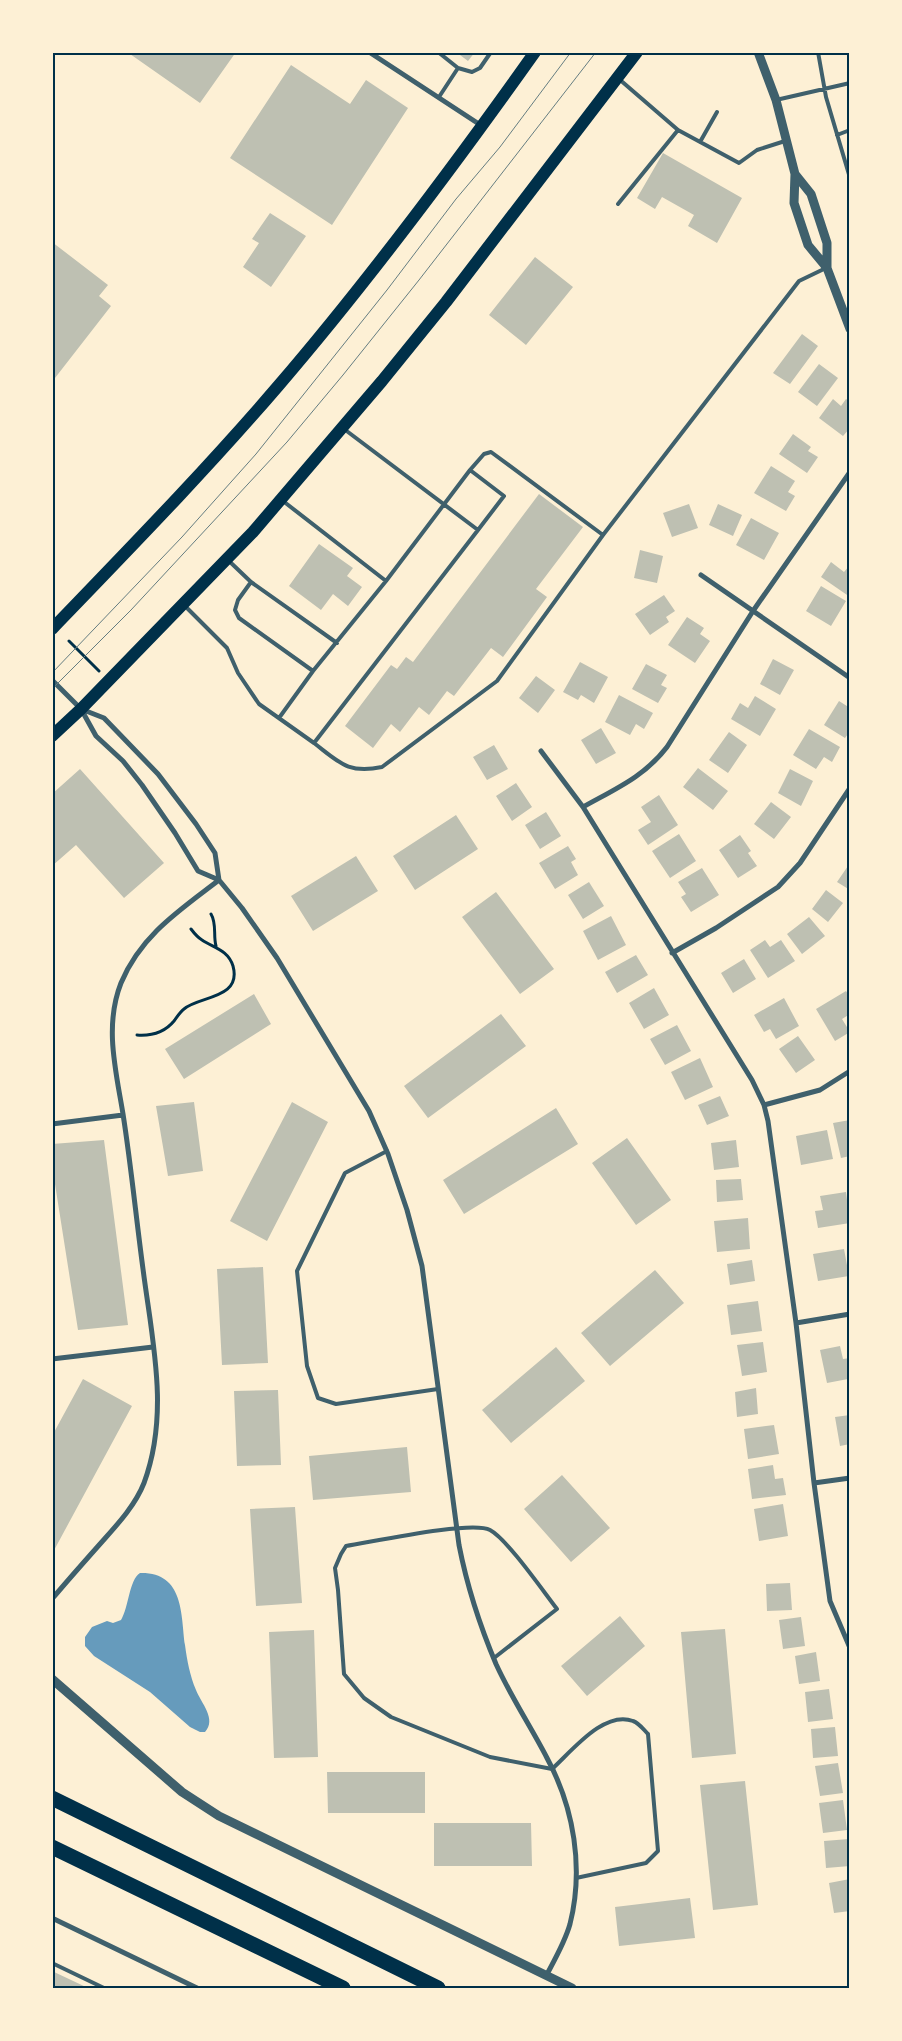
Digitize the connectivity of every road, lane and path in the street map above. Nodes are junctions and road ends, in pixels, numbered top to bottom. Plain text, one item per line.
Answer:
1 (369, 52) edge
2 (438, 52) edge
3 (491, 52) edge
4 (535, 52) edge
5 (637, 52) edge
6 (645, 52) edge
7 (758, 52) edge
8 (818, 52) edge
9 (627, 66) junction
10 (458, 68) junction
11 (618, 78) junction
12 (850, 83) edge
13 (824, 89) junction
14 (438, 97) junction
15 (776, 100) junction
16 (717, 112) dead end
17 (483, 126) junction
18 (678, 130) junction
19 (850, 130) edge
20 (837, 135) junction
21 (788, 140) junction
22 (700, 142) junction
23 (848, 169) edge
24 (795, 174) junction
25 (850, 178) edge
26 (618, 204) dead end
27 (826, 268) junction
28 (850, 329) edge
29 (342, 428) junction
30 (470, 470) junction
31 (850, 472) edge
32 (281, 499) junction
33 (445, 504) junction
34 (478, 530) junction
35 (603, 535) junction
36 (226, 559) junction
37 (701, 574) dead end
38 (386, 581) junction
39 (251, 582) junction
40 (183, 603) junction
41 (753, 611) junction
42 (52, 629) edge
43 (69, 641) dead end
44 (337, 643) junction
45 (313, 671) junction
46 (101, 673) dead end
47 (850, 678) edge
48 (52, 680) edge
49 (81, 709) junction
50 (279, 718) junction
51 (52, 736) edge
52 (314, 743) junction
53 (541, 751) dead end
54 (850, 788) edge
55 (583, 807) junction
56 (219, 880) junction
57 (211, 914) dead end
58 (191, 929) dead end
59 (216, 947) junction
60 (672, 953) junction
61 (137, 1035) dead end
62 (850, 1071) edge
63 (764, 1105) junction
64 (123, 1115) junction
65 (52, 1124) edge
66 (387, 1151) junction
67 (850, 1314) edge
68 (796, 1322) junction
69 (153, 1348) junction
70 (52, 1359) edge
71 (438, 1389) junction
72 (850, 1478) edge
73 (814, 1483) junction
74 (457, 1528) junction
75 (52, 1599) edge
76 (850, 1648) edge
77 (494, 1658) junction
78 (52, 1679) edge
79 (552, 1768) junction
80 (52, 1798) edge
81 (52, 1847) edge
82 (576, 1878) junction
83 (52, 1918) edge
84 (52, 1964) edge
85 (546, 1976) junction
86 (104, 1988) edge
87 (194, 1988) edge
88 (343, 1988) edge
89 (438, 1988) edge
90 (572, 1988) edge

1 - 14 street
2 - 10 lane
3 - 10 lane
4 - 17 main road
5 - 9 main road
6 - 9 main road
7 - 15 street
8 - 13 lane
9 - 11 main road
10 - 14 lane
11 - 18 lane
11 - 29 main road
12 - 13 lane
13 - 15 lane
13 - 20 lane
14 - 17 street
15 - 21 street
16 - 22 lane
17 - 42 main road
18 - 22 lane
18 - 26 lane
19 - 20 lane
20 - 23 lane
21 - 22 lane
21 - 24 street
23 - 25 lane
24 - 27 street
24 - 27 street
27 - 28 street
27 - 35 lane
29 - 32 main road
29 - 33 lane
30 - 33 lane
30 - 34 lane
30 - 35 lane
31 - 41 street
32 - 36 main road
32 - 38 lane
33 - 34 lane
33 - 38 lane
34 - 52 lane
35 - 52 lane
36 - 39 lane
36 - 40 main road
37 - 41 street
38 - 44 lane
39 - 44 lane
39 - 45 lane
40 - 49 main road
40 - 50 lane
41 - 47 street
41 - 55 street
43 - 46 path
44 - 45 lane
45 - 50 lane
48 - 49 street
49 - 51 main road
49 - 56 street
49 - 56 street
50 - 52 lane
53 - 55 street
54 - 60 street
55 - 60 street
56 - 64 street
56 - 66 street
57 - 59 path
58 - 59 path
59 - 61 path
60 - 63 street
62 - 63 street
63 - 68 street
64 - 65 street
64 - 69 street
66 - 71 street
66 - 71 lane
67 - 68 street
68 - 73 street
69 - 70 street
69 - 75 street
71 - 74 street
72 - 73 street
73 - 76 street
74 - 77 street
74 - 77 lane
74 - 79 lane
77 - 79 street
78 - 85 street
79 - 82 street
79 - 82 lane
80 - 89 highway
81 - 88 highway
82 - 85 street
83 - 87 street
84 - 86 lane
85 - 90 street

